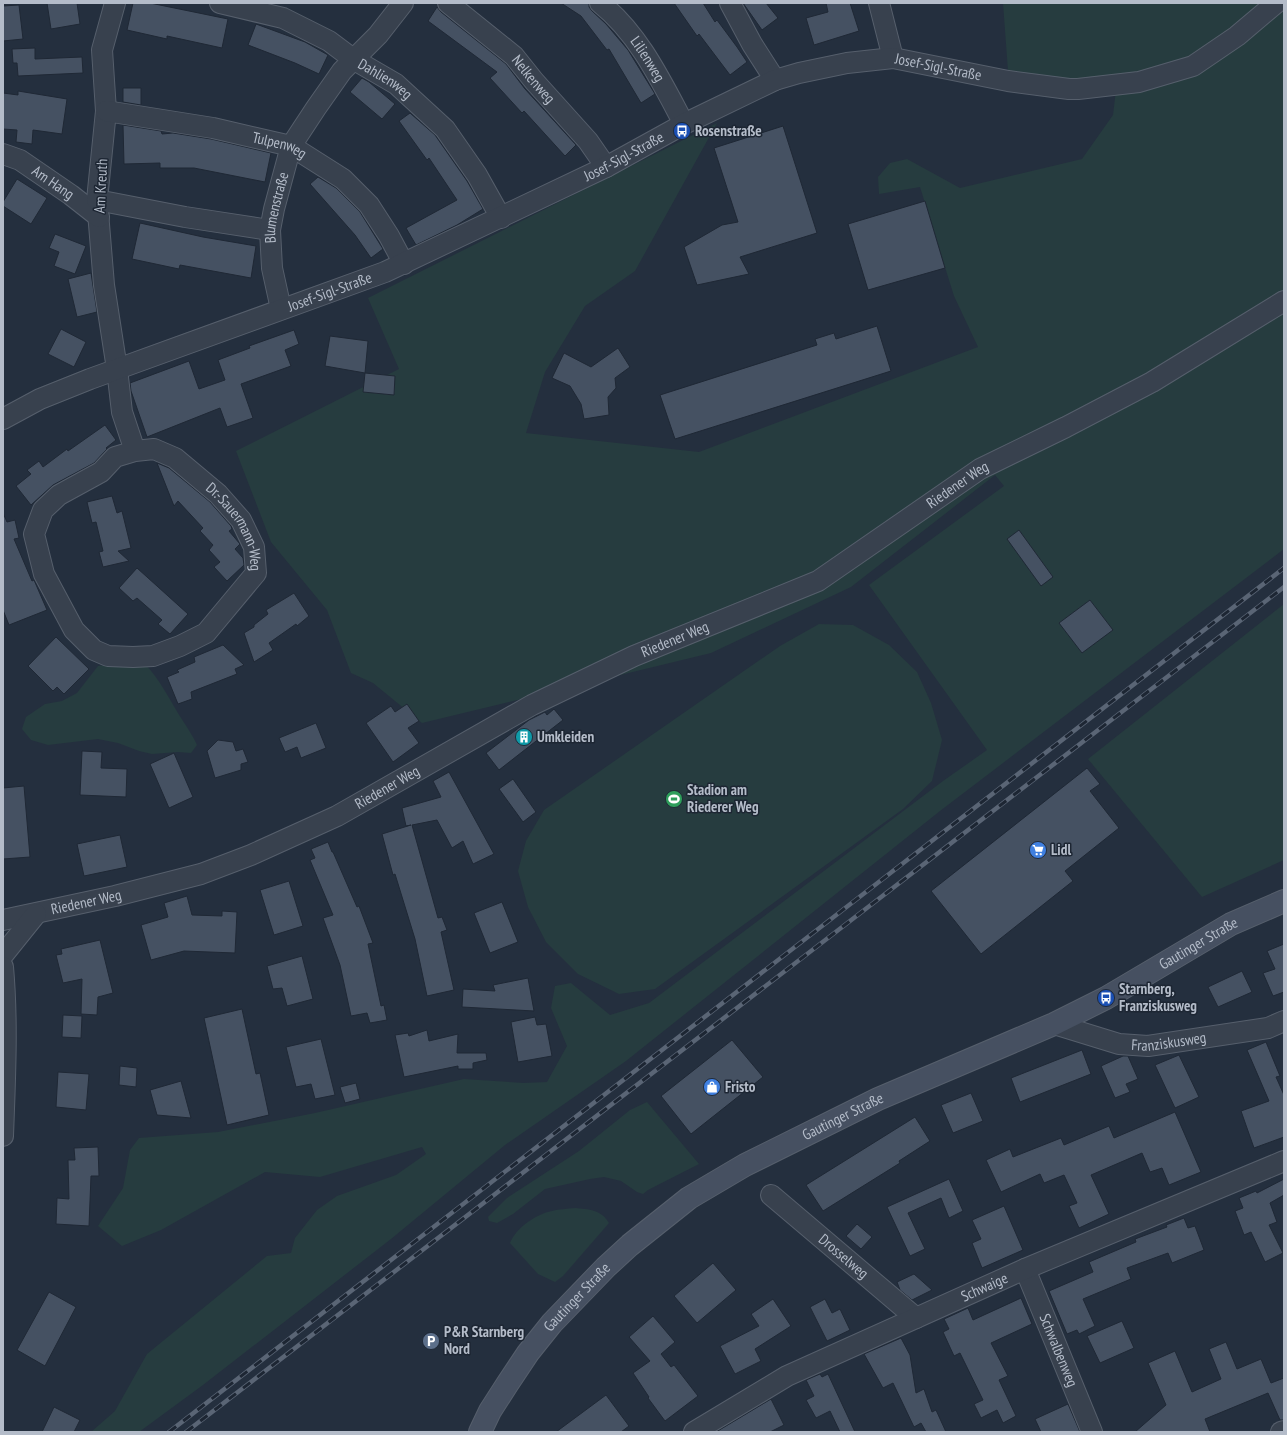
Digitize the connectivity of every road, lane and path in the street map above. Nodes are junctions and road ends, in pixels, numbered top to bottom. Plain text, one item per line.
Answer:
1 (115, 3) edge
2 (220, 3) edge
3 (403, 3) edge
4 (448, 3) edge
5 (600, 3) edge
6 (730, 3) edge
7 (879, 3) edge
8 (1276, 3) edge
9 (893, 58) junction
10 (353, 59) junction
11 (775, 80) junction
12 (106, 111) junction
13 (684, 124) junction
14 (291, 146) junction
15 (3, 154) edge
16 (606, 167) junction
17 (98, 209) junction
18 (501, 218) junction
19 (270, 230) junction
20 (404, 264) junction
21 (1284, 301) edge
22 (281, 309) junction
23 (117, 369) junction
24 (3, 419) edge
25 (135, 451) junction
26 (1284, 901) edge
27 (36, 914) junction
28 (3, 920) edge
29 (3, 955) edge
30 (3, 967) edge
31 (1284, 1022) edge
32 (1054, 1024) junction
33 (3, 1136) edge
34 (1284, 1161) edge
35 (771, 1195) dead end
36 (1025, 1269) junction
37 (916, 1318) junction
38 (480, 1432) edge
39 (694, 1432) edge
40 (1092, 1432) edge

1 - 12 street, Am Kreuth
2 - 10 street, Dahlienweg
3 - 10 street, Blumenstraße
4 - 16 street, Nelkenweg
5 - 13 street, Lilienweg
6 - 11 street
7 - 9 street
8 - 9 street, Josef-Sigl-Straße
9 - 11 street, Josef-Sigl-Straße
10 - 14 street, Blumenstraße
10 - 18 street, Dahlienweg
11 - 13 street, Josef-Sigl-Straße
12 - 14 street, Tulpenweg
12 - 17 street, Am Kreuth
13 - 16 street, Josef-Sigl-Straße
14 - 19 street, Blumenstraße
14 - 20 street, Tulpenweg
15 - 17 street, Am Hang
16 - 18 street, Josef-Sigl-Straße
17 - 19 street
17 - 23 street, Am Kreuth
18 - 20 street, Josef-Sigl-Straße
19 - 22 street, Blumenstraße
20 - 22 street, Josef-Sigl-Straße
21 - 27 street, Riedener Weg
22 - 23 street, Josef-Sigl-Straße
23 - 24 street, Josef-Sigl-Straße
23 - 25 street
25 - 25 street, Dr.-Sauermann-Weg
26 - 32 main road, Gautinger Straße
27 - 28 street, Riedener Weg
27 - 29 street, Riedener Weg
30 - 33 street
31 - 32 street, Franziskusweg
32 - 38 main road, Gautinger Straße
34 - 36 street, Schwaige
35 - 37 street, Drosselweg
36 - 37 street, Schwaige
36 - 40 street, Schwalbenweg
37 - 39 street, Schwaige

